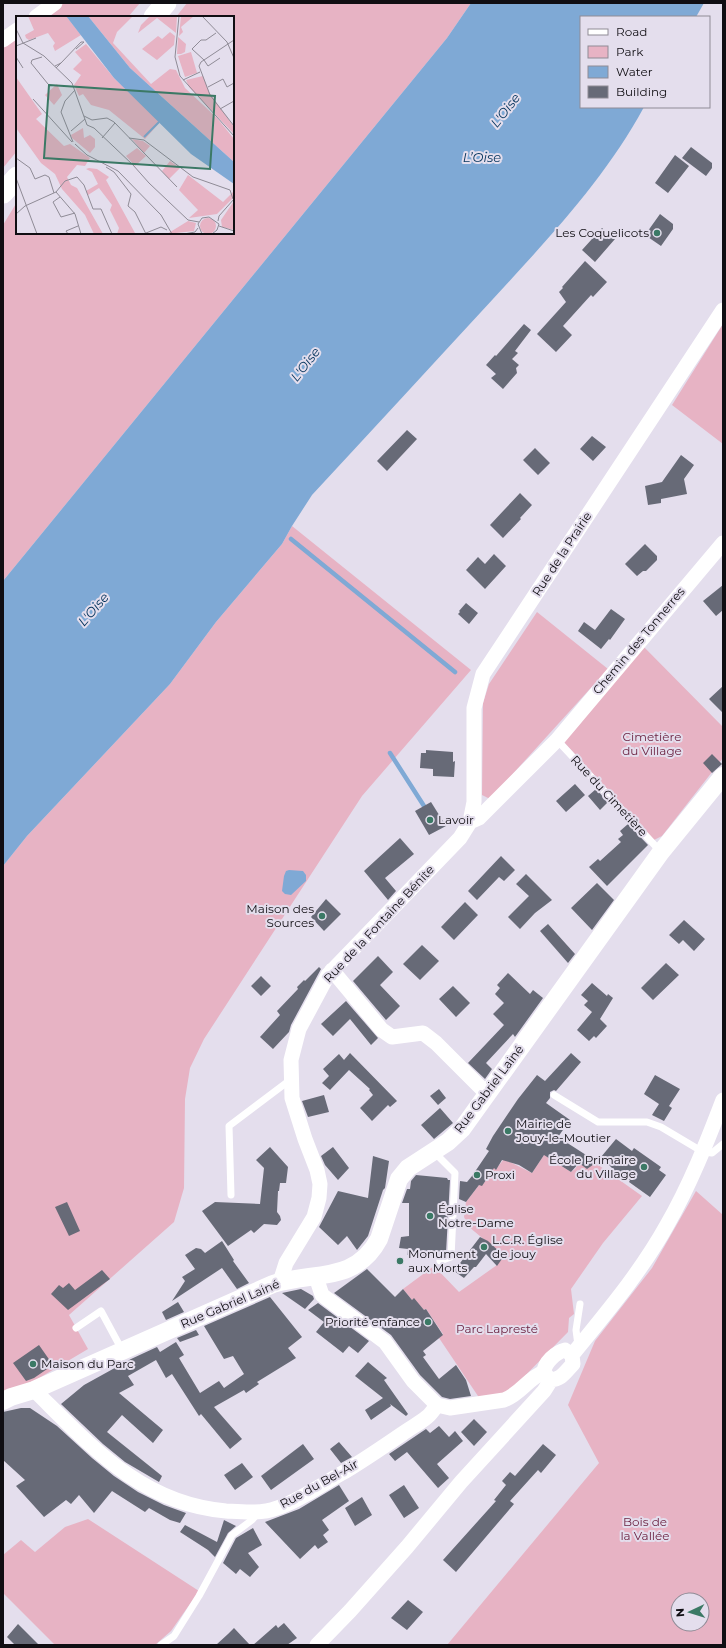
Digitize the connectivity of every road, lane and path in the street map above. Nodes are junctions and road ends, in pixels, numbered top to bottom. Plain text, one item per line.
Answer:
1 (55, 3) edge
2 (166, 3) edge
3 (37, 16) edge
4 (155, 16) edge
5 (16, 31) edge
6 (3, 40) edge
7 (16, 178) edge
8 (3, 193) edge
9 (723, 310) edge
10 (723, 543) edge
11 (556, 740) junction
12 (723, 776) edge
13 (470, 822) junction
14 (660, 845) junction
15 (332, 970) junction
16 (290, 1080) junction
17 (488, 1094) junction
18 (554, 1095) dead end
19 (723, 1100) edge
20 (723, 1144) edge
21 (433, 1152) junction
22 (703, 1152) junction
23 (231, 1195) dead end
24 (440, 1261) dead end
25 (316, 1277) junction
26 (280, 1282) junction
27 (580, 1304) dead end
28 (76, 1328) dead end
29 (122, 1350) junction
30 (575, 1351) junction
31 (547, 1376) junction
32 (34, 1390) junction
33 (3, 1401) edge
34 (437, 1405) junction
35 (258, 1512) junction
36 (161, 1645) edge
37 (317, 1645) edge

1 - 3 street
2 - 4 main road
5 - 6 street
7 - 8 main road
9 - 13 street, Rue de la Prairie
10 - 11 street, Chemin des Tonnerres
11 - 13 street, Rue de la Fontaine Bénite
11 - 14 lane, Rue du Cimetière
12 - 14 street, Rue Gabriel Lainé
13 - 15 street, Rue de la Fontaine Bénite
14 - 17 street, Rue Gabriel Lainé
15 - 16 street, Rue de la Fontaine Bénite
15 - 17 street
16 - 23 lane
16 - 26 street, Rue de la Fontaine Bénite
17 - 21 street, Rue Gabriel Lainé
18 - 22 lane
19 - 22 street
20 - 22 lane
21 - 24 lane
21 - 25 street, Rue Gabriel Lainé
22 - 30 street
25 - 26 street, Rue Gabriel Lainé
25 - 34 street
26 - 29 street, Rue Gabriel Lainé
27 - 30 lane
28 - 29 lane
29 - 32 street, Rue Gabriel Lainé
30 - 31 street
31 - 34 street
31 - 37 street
32 - 33 street, Rue Gabriel Lainé
32 - 35 street, Rue du Bel-Air
34 - 35 street, Rue du Bel-Air
35 - 36 lane

